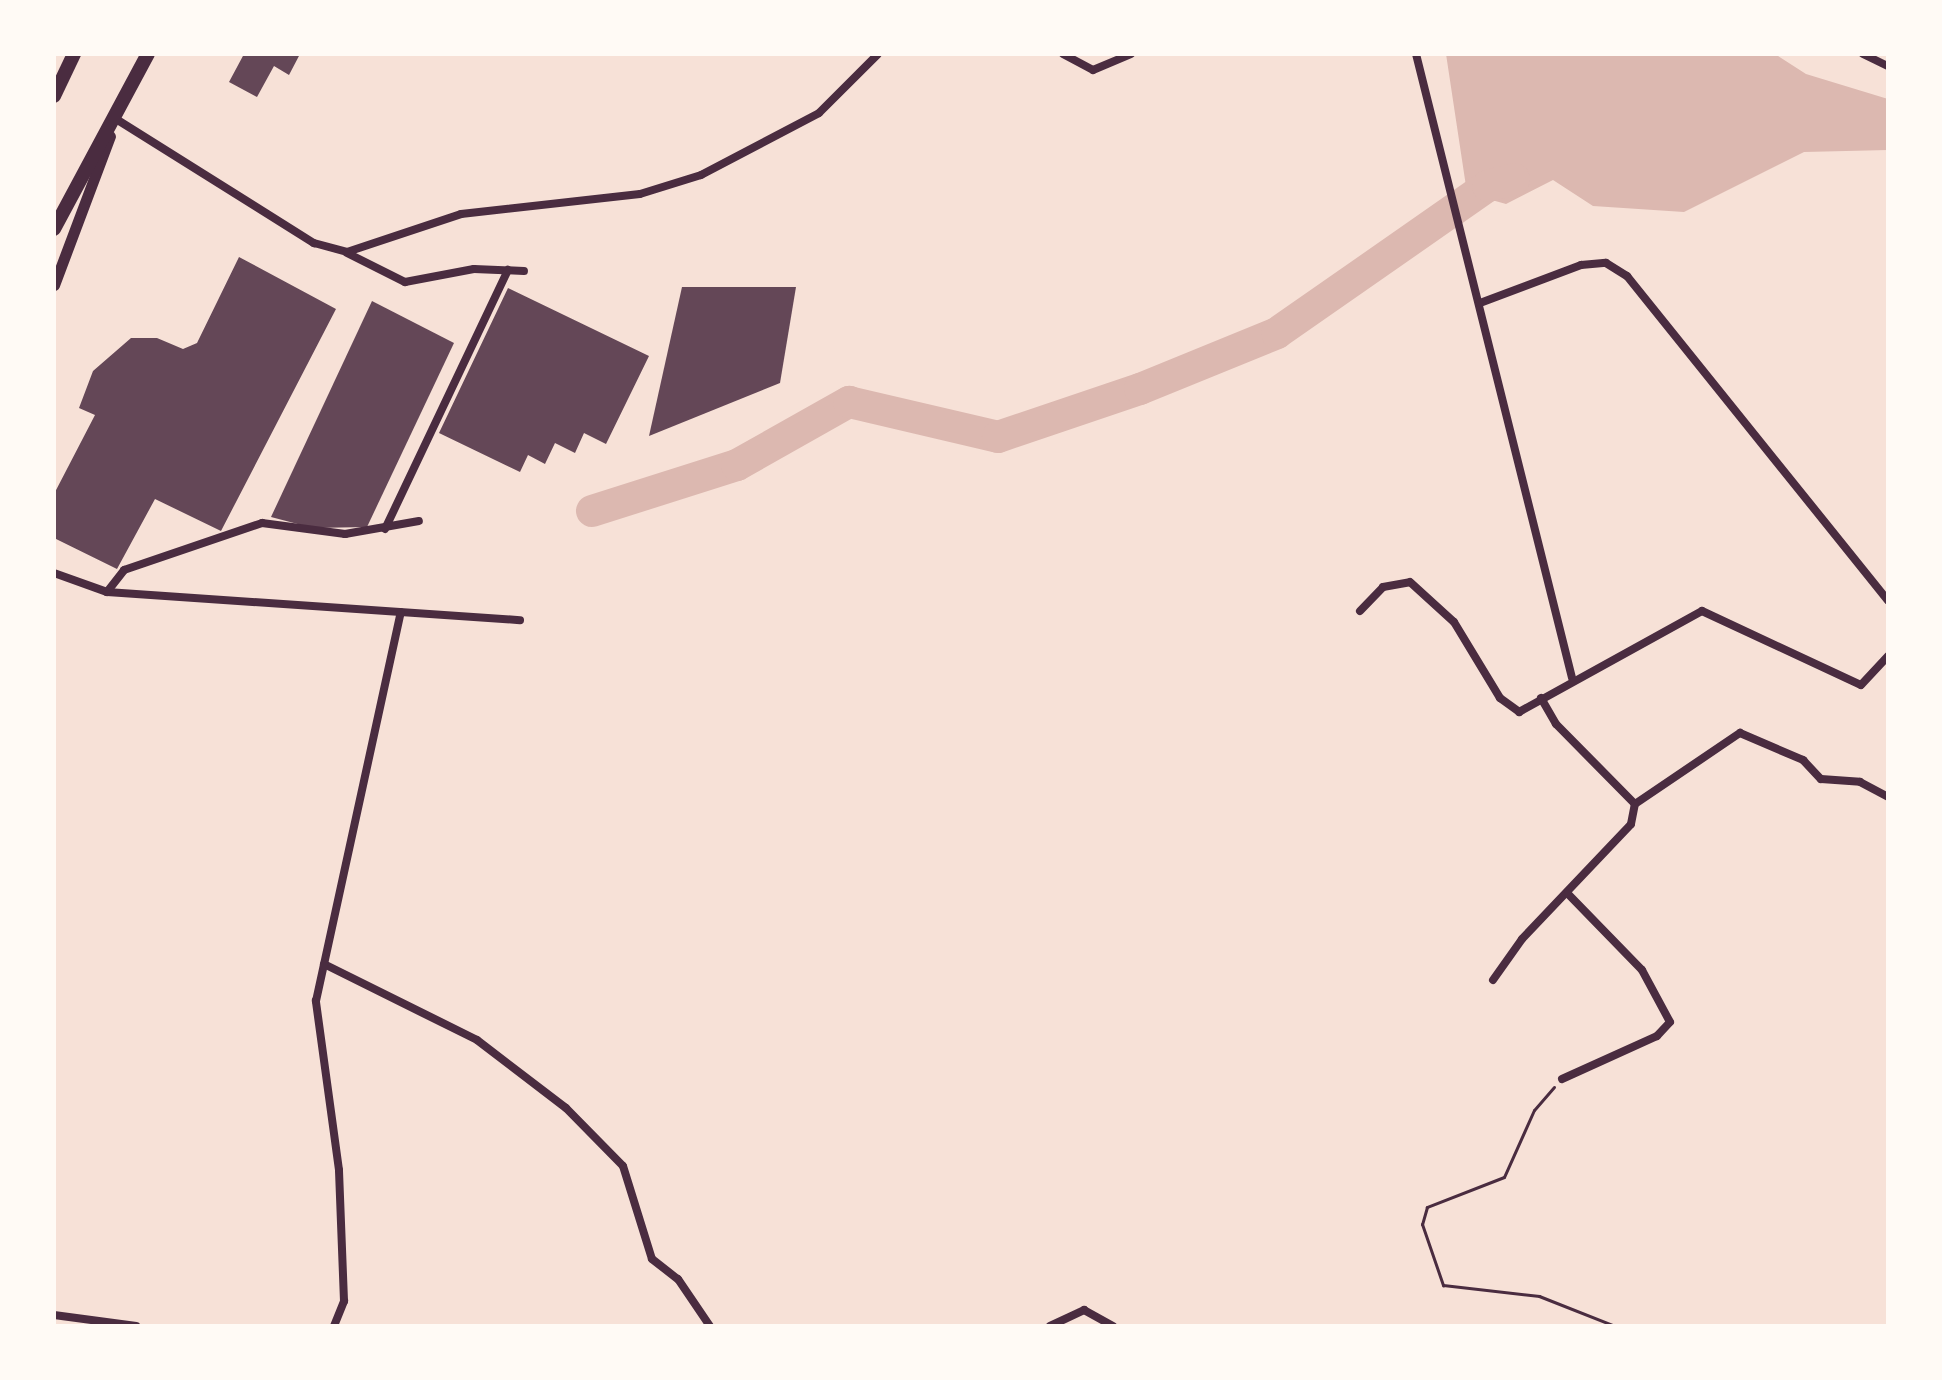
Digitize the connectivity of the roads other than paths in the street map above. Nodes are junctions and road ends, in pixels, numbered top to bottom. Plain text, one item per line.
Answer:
1 (74, 54) edge
2 (148, 54) edge
3 (878, 54) edge
4 (1063, 54) edge
5 (1131, 54) edge
6 (1416, 54) edge
7 (1863, 54) edge
8 (1888, 66) edge
9 (54, 96) edge
10 (116, 119) junction
11 (54, 229) edge
12 (347, 252) junction
13 (508, 270) junction
14 (524, 271) dead end
15 (54, 285) edge
16 (1480, 303) junction
17 (419, 521) dead end
18 (385, 529) junction
19 (54, 573) edge
20 (107, 592) junction
21 (1888, 601) edge
22 (1360, 611) dead end
23 (401, 612) junction
24 (520, 620) dead end
25 (1888, 656) edge
26 (1572, 678) junction
27 (1541, 698) junction
28 (1888, 797) edge
29 (1635, 804) junction
30 (1568, 894) junction
31 (324, 964) junction
32 (1493, 980) dead end
33 (1562, 1079) road end
34 (54, 1315) edge
35 (136, 1326) edge
36 (334, 1326) edge
37 (710, 1326) edge
38 (1050, 1326) edge
39 (1113, 1326) edge

1 - 9 highway
2 - 10 highway
3 - 12 street
4 - 5 street
6 - 16 street
7 - 8 street
10 - 11 highway
10 - 12 street
10 - 15 street
12 - 13 street
13 - 14 street
13 - 18 street
16 - 21 street
16 - 26 street
17 - 18 street
18 - 20 street
19 - 20 street
20 - 23 street
22 - 27 street
23 - 24 street
23 - 31 street
25 - 26 street
26 - 27 street
27 - 29 street
28 - 29 street
29 - 30 street
30 - 32 street
30 - 33 street
31 - 36 street
31 - 37 street
34 - 35 street
38 - 39 street

